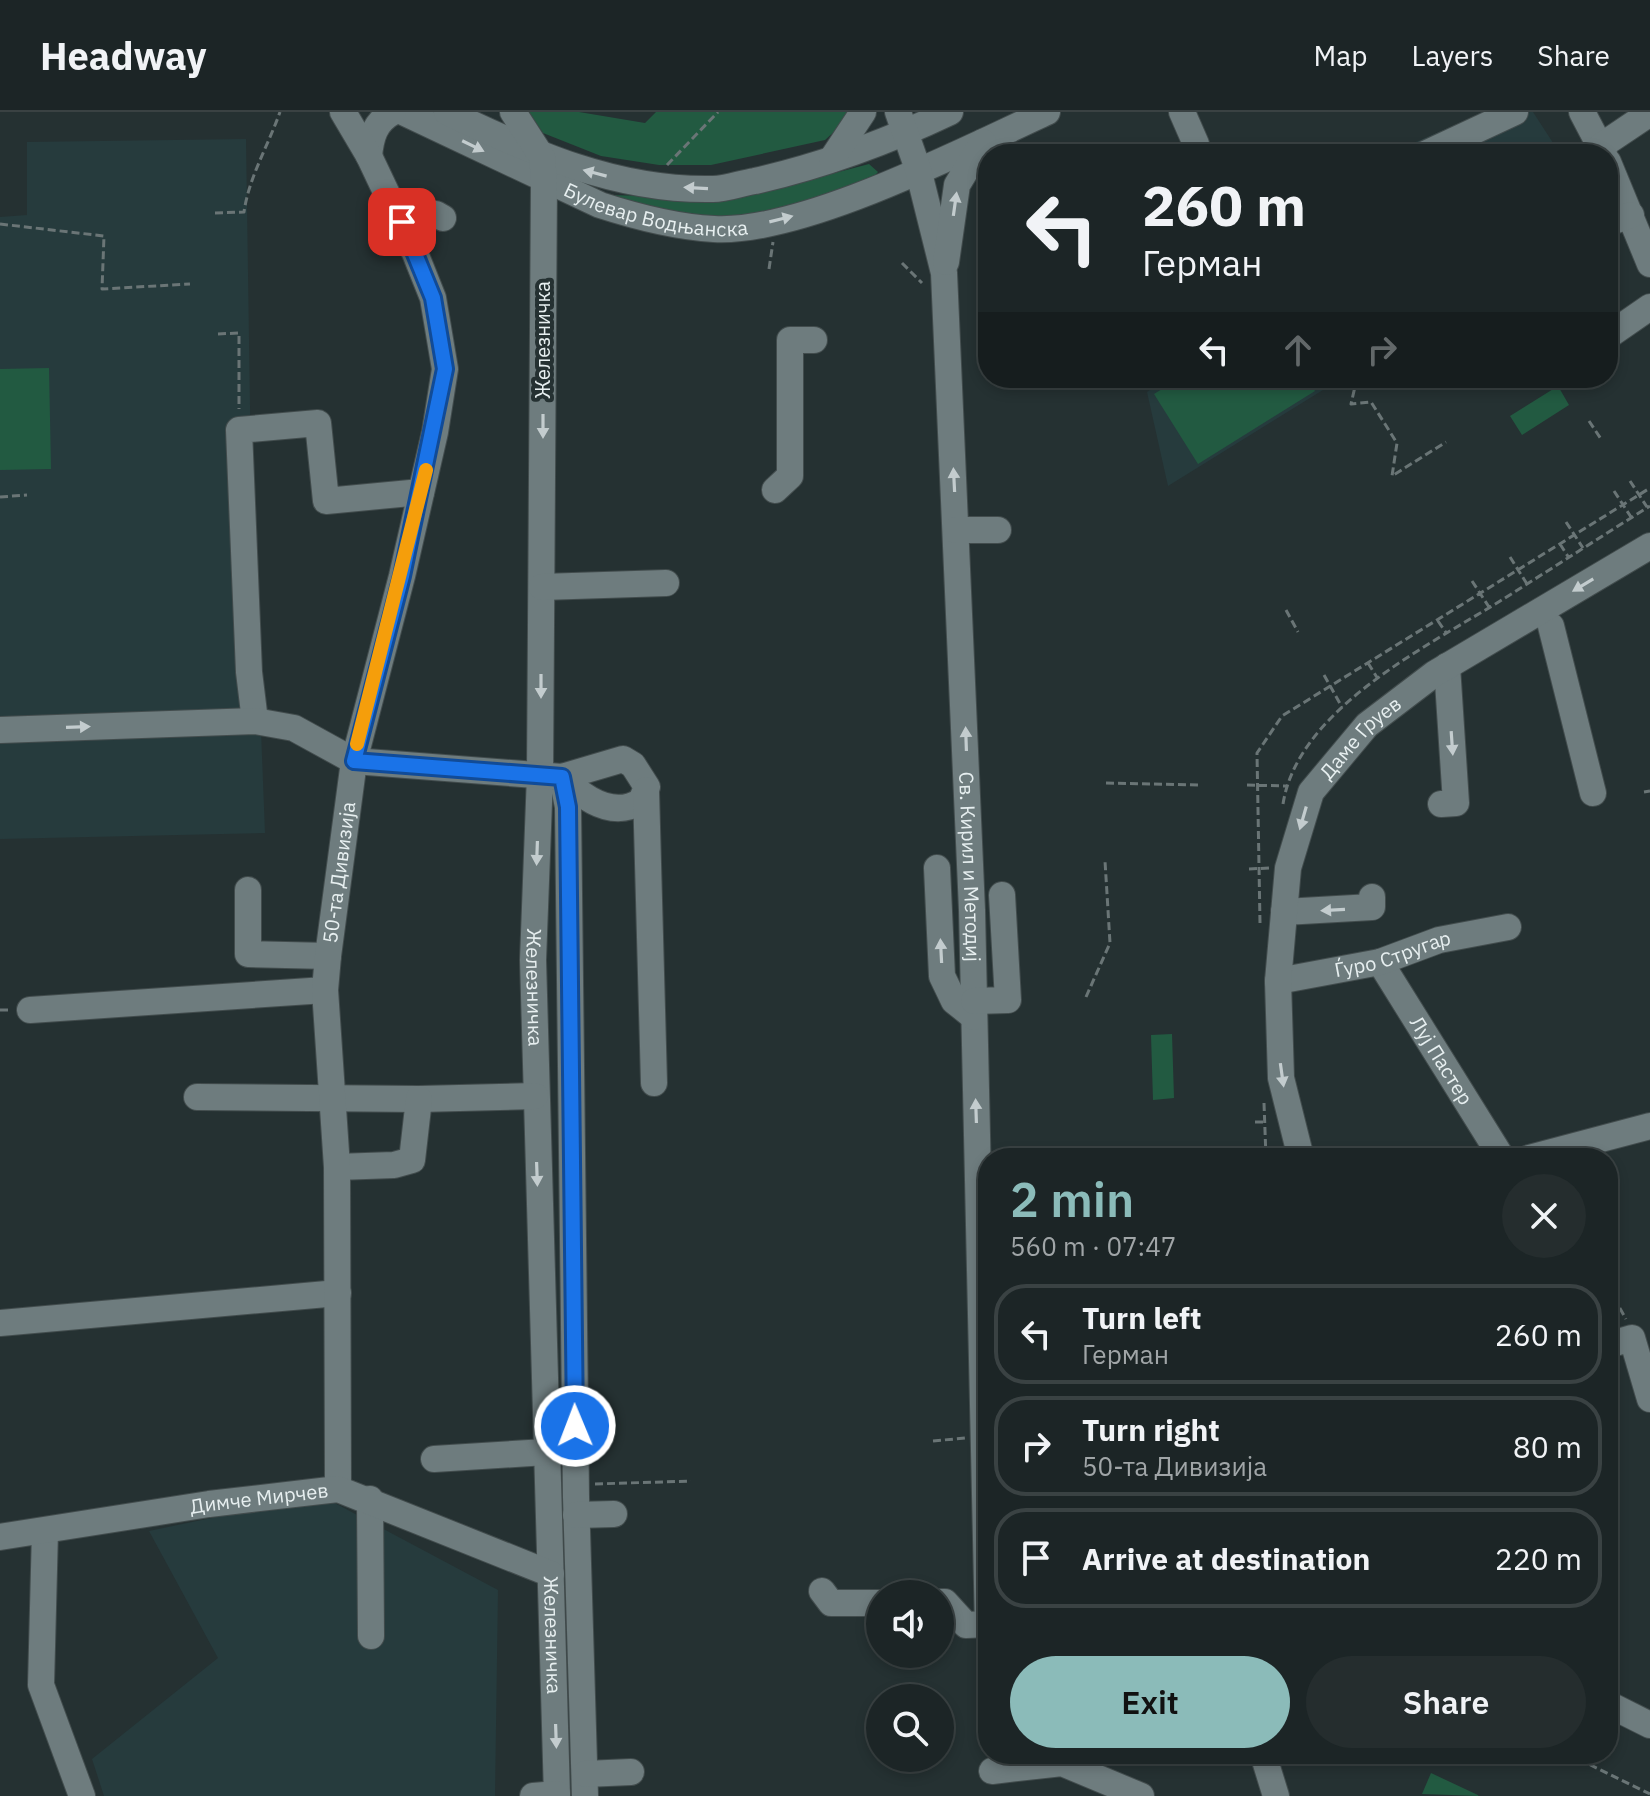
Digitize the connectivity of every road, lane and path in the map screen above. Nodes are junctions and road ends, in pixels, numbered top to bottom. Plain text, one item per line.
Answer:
1 (280, 112) edge
2 (343, 112) edge
3 (393, 112) edge
4 (403, 112) edge
5 (447, 112) edge
6 (513, 112) edge
7 (718, 112) edge
8 (863, 112) edge
9 (950, 112) edge
10 (1047, 112) edge
11 (1182, 112) edge
12 (1515, 112) edge
13 (1582, 112) edge
14 (1650, 113) edge
15 (901, 122) edge
16 (983, 142) joint
17 (978, 144) edge
18 (978, 144) edge
19 (1193, 144) edge
20 (1446, 144) edge
21 (1599, 144) edge
22 (1615, 144) edge
23 (978, 150) edge
24 (369, 156) junction
25 (832, 159) junction
26 (543, 168) junction
27 (918, 169) junction
28 (648, 186) junction
29 (215, 213) dead end
30 (443, 218) dead end
31 (1620, 219) edge
32 (402, 222) junction
33 (0, 224) edge
34 (773, 242) dead end
35 (1650, 264) edge
36 (769, 269) dead end
37 (944, 273) junction
38 (190, 284) dead end
39 (1650, 307) edge
40 (1618, 329) edge
41 (218, 334) dead end
42 (814, 340) dead end
43 (1355, 388) edge
44 (1589, 421) dead end
45 (239, 430) junction
46 (1601, 439) dead end
47 (1446, 442) dead end
48 (1630, 481) dead end
49 (1650, 488) edge
50 (775, 490) dead end
51 (1614, 491) dead end
52 (421, 492) junction
53 (27, 495) dead end
54 (1639, 495) junction
55 (0, 497) edge
56 (1623, 505) junction
57 (1647, 507) dead end
58 (1631, 517) dead end
59 (1566, 522) dead end
60 (956, 530) junction
61 (998, 530) dead end
62 (1574, 535) junction
63 (1560, 544) junction
64 (1650, 546) edge
65 (1583, 548) dead end
66 (1510, 557) dead end
67 (1569, 558) dead end
68 (1518, 570) junction
69 (1472, 581) dead end
70 (666, 583) dead end
71 (1527, 584) dead end
72 (542, 587) junction
73 (1480, 593) junction
74 (1489, 607) dead end
75 (1286, 610) dead end
76 (1437, 620) junction
77 (1551, 626) dead end
78 (1298, 632) dead end
79 (1447, 634) dead end
80 (1368, 663) junction
81 (1447, 666) junction
82 (1324, 675) dead end
83 (1378, 679) dead end
84 (1331, 687) junction
85 (1342, 707) dead end
86 (255, 721) junction
87 (0, 730) edge
88 (354, 761) junction
89 (551, 776) junction
90 (1106, 783) dead end
91 (1198, 785) dead end
92 (1247, 785) dead end
93 (1257, 785) junction
94 (1286, 786) dead end
95 (646, 790) junction
96 (1650, 791) edge
97 (1644, 792) dead end
98 (1593, 793) dead end
99 (1441, 804) dead end
100 (1105, 861) dead end
101 (1274, 867) dead end
102 (937, 868) dead end
103 (1259, 868) junction
104 (1249, 869) dead end
105 (248, 890) dead end
106 (1002, 895) dead end
107 (1372, 897) dead end
108 (1284, 912) junction
109 (1508, 927) dead end
110 (1260, 928) dead end
111 (328, 956) junction
112 (1380, 962) junction
113 (1278, 981) junction
114 (325, 990) junction
115 (1086, 997) dead end
116 (974, 1009) junction
117 (30, 1010) dead end
118 (654, 1083) dead end
119 (1264, 1095) dead end
120 (535, 1096) junction
121 (197, 1097) dead end
122 (334, 1099) junction
123 (419, 1099) junction
124 (1255, 1122) dead end
125 (1264, 1122) junction
126 (1650, 1126) edge
127 (980, 1148) edge
128 (1265, 1148) edge
129 (1298, 1148) edge
130 (1496, 1148) edge
131 (1567, 1148) edge
132 (337, 1167) junction
133 (338, 1293) junction
134 (1618, 1301) edge
135 (0, 1323) edge
136 (1620, 1342) edge
137 (1650, 1399) edge
138 (965, 1438) dead end
139 (933, 1441) dead end
140 (546, 1452) junction
141 (434, 1459) dead end
142 (691, 1481) dead end
143 (338, 1489) junction
144 (549, 1498) junction
145 (370, 1499) junction
146 (576, 1499) junction
147 (614, 1514) dead end
148 (45, 1531) junction
149 (0, 1537) edge
150 (551, 1574) junction
151 (822, 1591) dead end
152 (866, 1603) edge
153 (954, 1612) edge
154 (978, 1626) edge
155 (371, 1636) dead end
156 (1618, 1709) edge
157 (1650, 1725) edge
158 (1056, 1764) edge
159 (1064, 1764) edge
160 (1266, 1764) edge
161 (1588, 1764) edge
162 (631, 1772) dead end
163 (992, 1774) edge
164 (585, 1785) edge
165 (1650, 1794) edge
166 (549, 1795) edge
167 (82, 1796) edge
168 (1141, 1796) edge
169 (1276, 1796) edge

1 - 29 path
2 - 24 street, 50-та Дивизија
3 - 24 street
4 -> 26 street, Булевар Водњанска
5 - 26 street, Булевар Водњанска
6 - 26 street
7 - 28 path
8 - 25 street
9 - 15 street, Булевар Водњанска
10 - 16 street, Булевар Водњанска
11 - 19 street
12 - 20 street
13 - 21 street
14 - 22 street
15 - 25 street, Булевар Водњанска
15 - 27 street, Св. Кирил и Методиј
16 - 18 street, Булевар Водњанска
17 - 27 street, Булевар Водњанска
37 -> 23 street
24 - 32 street, 50-та Дивизија
25 -> 28 street, Булевар Водњанска
26 -> 27 street, Булевар Водњанска
28 -> 26 street, Булевар Водњанска
26 -> 72 street, Железничка
27 - 37 street, Св. Кирил и Методиј
30 - 32 street
31 - 35 street
32 - 52 street, 50-та Дивизија
33 - 38 path
34 - 36 path
60 -> 37 street, Св. Кирил и Методиј
39 - 40 street
41 - 45 path
42 - 50 street
43 - 47 path
44 - 46 path
45 - 52 street
45 - 86 street
48 - 54 path
49 - 54 path
51 - 56 path
52 - 88 street, 50-та Дивизија
53 - 55 path
54 - 56 path
54 - 57 path
56 - 58 path
56 - 62 path
59 - 62 path
60 - 61 street
116 -> 60 street, Св. Кирил и Методиј
62 - 63 path
62 - 65 path
63 - 67 path
63 - 68 path
64 -> 81 street, Даме Груев
66 - 68 path
68 - 71 path
68 - 73 path
69 - 73 path
70 - 72 street
72 -> 89 street, Железничка
73 - 74 path
73 - 76 path
75 - 78 path
76 - 79 path
76 - 80 path
77 - 98 street
80 - 83 path
80 - 84 path
81 -> 99 street
81 -> 108 street, Даме Груев
82 - 84 path
84 - 85 path
84 - 93 path
87 -> 86 street
86 - 88 street
88 - 89 street
88 - 111 street, 50-та Дивизија
89 - 95 street
89 - 95 street
89 -> 120 street, Железничка
89 - 146 street
90 - 91 path
92 - 93 path
93 - 94 path
93 - 103 path
95 - 118 street
96 - 97 path
100 - 115 path
101 - 103 path
116 -> 102 street
103 - 104 path
103 - 110 path
105 - 111 street
106 - 116 street
107 -> 108 street
108 - 113 street, Даме Груев
109 - 112 street, Ѓуро Стругар
111 - 114 street, 50-та Дивизија
112 - 113 street, Ѓуро Стругар
112 - 130 street, Луј Пастер
113 -> 129 street, Даме Груев
114 - 117 street
114 - 122 street, 50-та Дивизија
127 -> 116 street, Св. Кирил и Методиј
119 - 125 path
120 - 123 street
120 -> 140 street, Железничка
121 - 122 street
122 - 123 street
122 - 132 street, 50-та Дивизија
123 - 132 street
124 - 125 path
125 - 128 path
126 - 131 street
132 - 133 street, 50-та Дивизија
133 - 135 street
133 - 143 street, 50-та Дивизија
134 - 136 path
136 - 137 street
138 - 139 path
140 - 141 street
140 - 144 street, Железничка
142 - 146 path
143 - 145 street, Димче Мирчев
143 - 148 street, Димче Мирчев
144 - 146 street
144 - 150 street, Железничка
145 - 150 street, Димче Мирчев
145 - 155 street
146 - 147 street
146 - 164 street
148 - 149 street, Димче Мирчев
148 - 167 street
150 -> 166 street, Железничка
151 - 152 street
153 - 154 street
156 - 157 street
158 - 163 street
159 - 168 street
160 - 169 street
161 - 165 path
162 - 164 street

